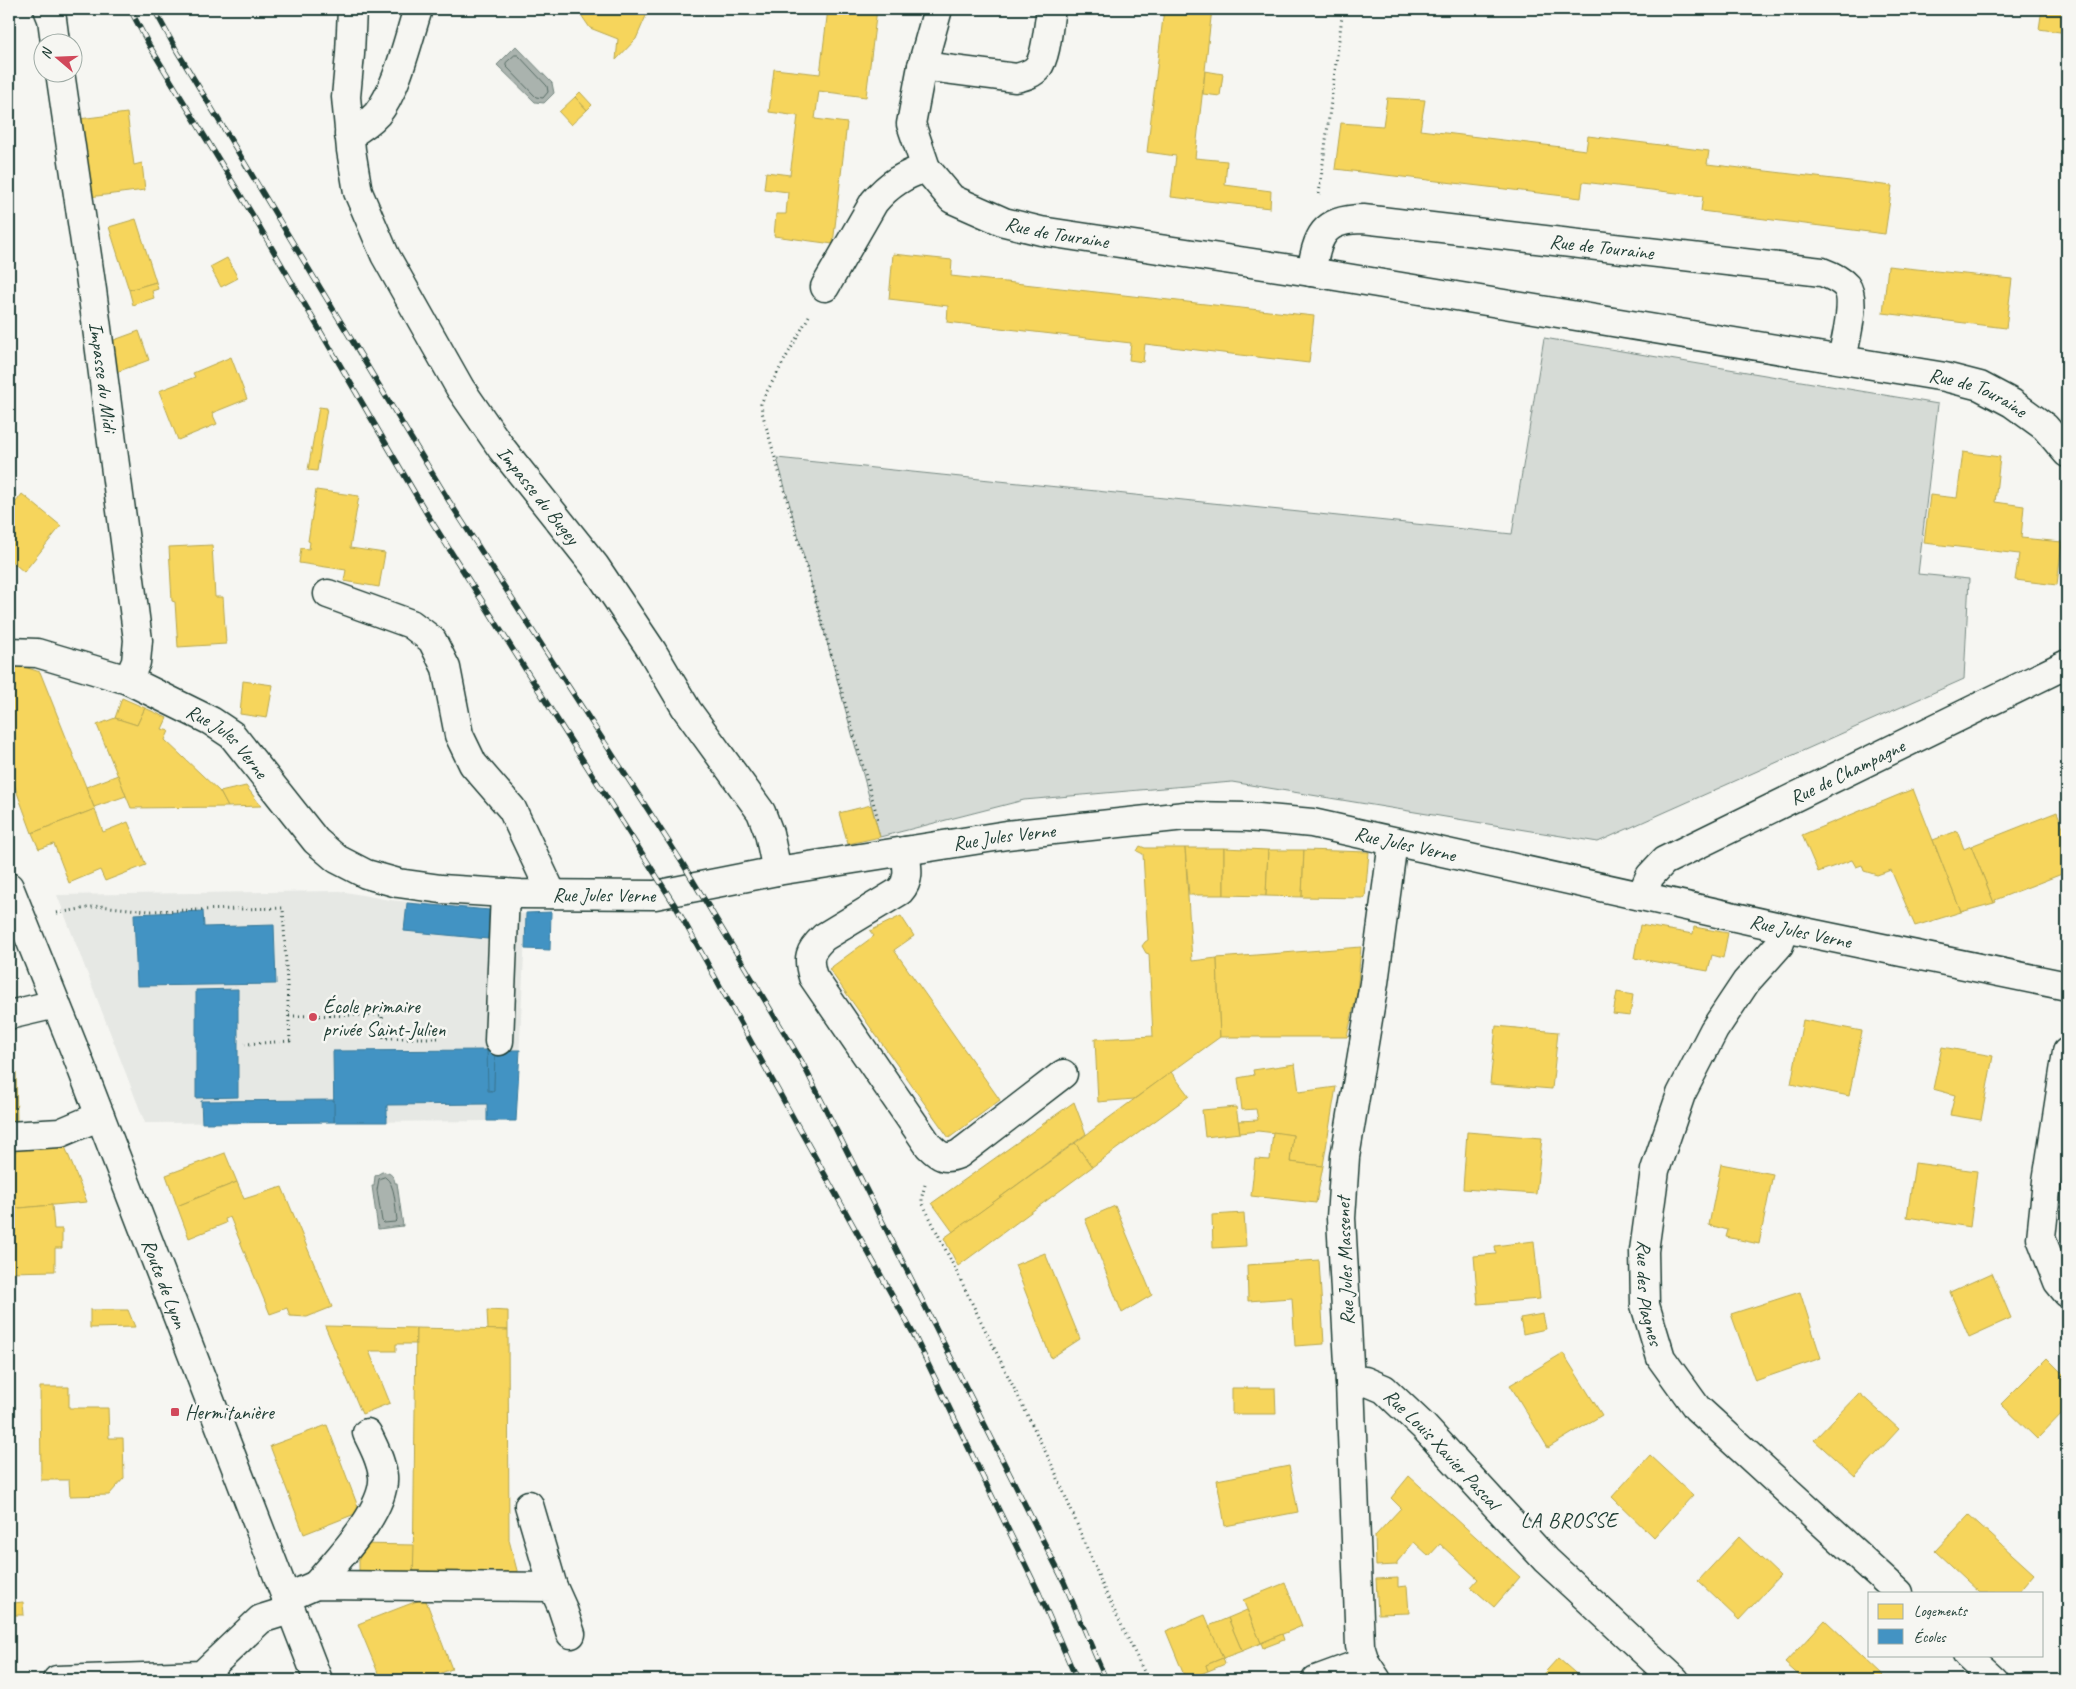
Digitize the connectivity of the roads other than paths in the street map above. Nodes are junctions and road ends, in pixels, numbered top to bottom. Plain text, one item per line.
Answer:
1 (48, 9) edge
2 (352, 9) edge
3 (418, 9) edge
4 (938, 9) edge
5 (1050, 9) edge
6 (54, 32) edge
7 (922, 66) junction
8 (61, 82) edge
9 (349, 135) junction
10 (926, 168) junction
11 (1312, 272) junction
12 (825, 287) road end
13 (1842, 359) junction
14 (2067, 453) edge
15 (328, 594) dead end
16 (9, 652) edge
17 (2067, 664) edge
18 (128, 680) junction
19 (1393, 842) junction
20 (897, 852) junction
21 (777, 871) junction
22 (9, 887) edge
23 (505, 893) junction
24 (552, 894) junction
25 (1641, 896) junction
26 (1785, 928) junction
27 (2067, 986) edge
28 (56, 1004) junction
29 (9, 1014) edge
30 (499, 1041) dead end
31 (2067, 1052) edge
32 (1063, 1074) dead end
33 (100, 1116) junction
34 (9, 1136) edge
35 (2067, 1293) edge
36 (1350, 1382) junction
37 (367, 1433) dead end
38 (529, 1505) dead end
39 (316, 1585) junction
40 (553, 1587) junction
41 (1898, 1592) edge
42 (288, 1604) junction
43 (571, 1634) dead end
44 (1968, 1656) edge
45 (1371, 1671) edge
46 (56, 1680) edge
47 (318, 1680) edge
48 (1316, 1680) edge
49 (1675, 1680) edge
50 (1994, 1680) edge

1 - 6 street
2 - 9 street, Impasse du Bugey
3 - 9 street
4 - 7 street, Rue de Touraine
5 - 7 street
7 - 10 street, Rue de Touraine
8 - 18 street, Impasse du Midi
9 - 21 street, Impasse du Bugey
10 - 11 street, Rue de Touraine
10 - 12 street
11 - 13 street, Rue de Touraine
11 - 13 street, Rue de Touraine
13 - 14 street, Rue de Touraine
15 - 24 street
16 - 18 street, Rue Jules Verne
17 - 25 street, Rue de Champagne
18 - 23 street, Rue Jules Verne
19 - 20 street, Rue Jules Verne
19 - 25 street, Rue Jules Verne
19 - 36 street, Rue Jules Massenet
20 - 21 street, Rue Jules Verne
20 - 32 street
21 - 24 street, Rue Jules Verne
22 - 28 street, Route de Lyon
23 - 24 street, Rue Jules Verne
23 - 30 street
25 - 26 street, Rue Jules Verne
26 - 27 street, Rue Jules Verne
26 - 41 street, Rue des Plagnes
28 - 29 street
28 - 33 street, Route de Lyon
31 - 35 street
33 - 34 street
33 - 42 street, Route de Lyon
36 - 45 street, Rue Jules Massenet
36 - 49 street, Rue Louis Xavier Pascal
37 - 39 street
38 - 40 street
39 - 40 street
39 - 42 street
40 - 43 street
42 - 46 street
42 - 47 street, Route de Lyon
44 - 50 street
45 - 48 street

